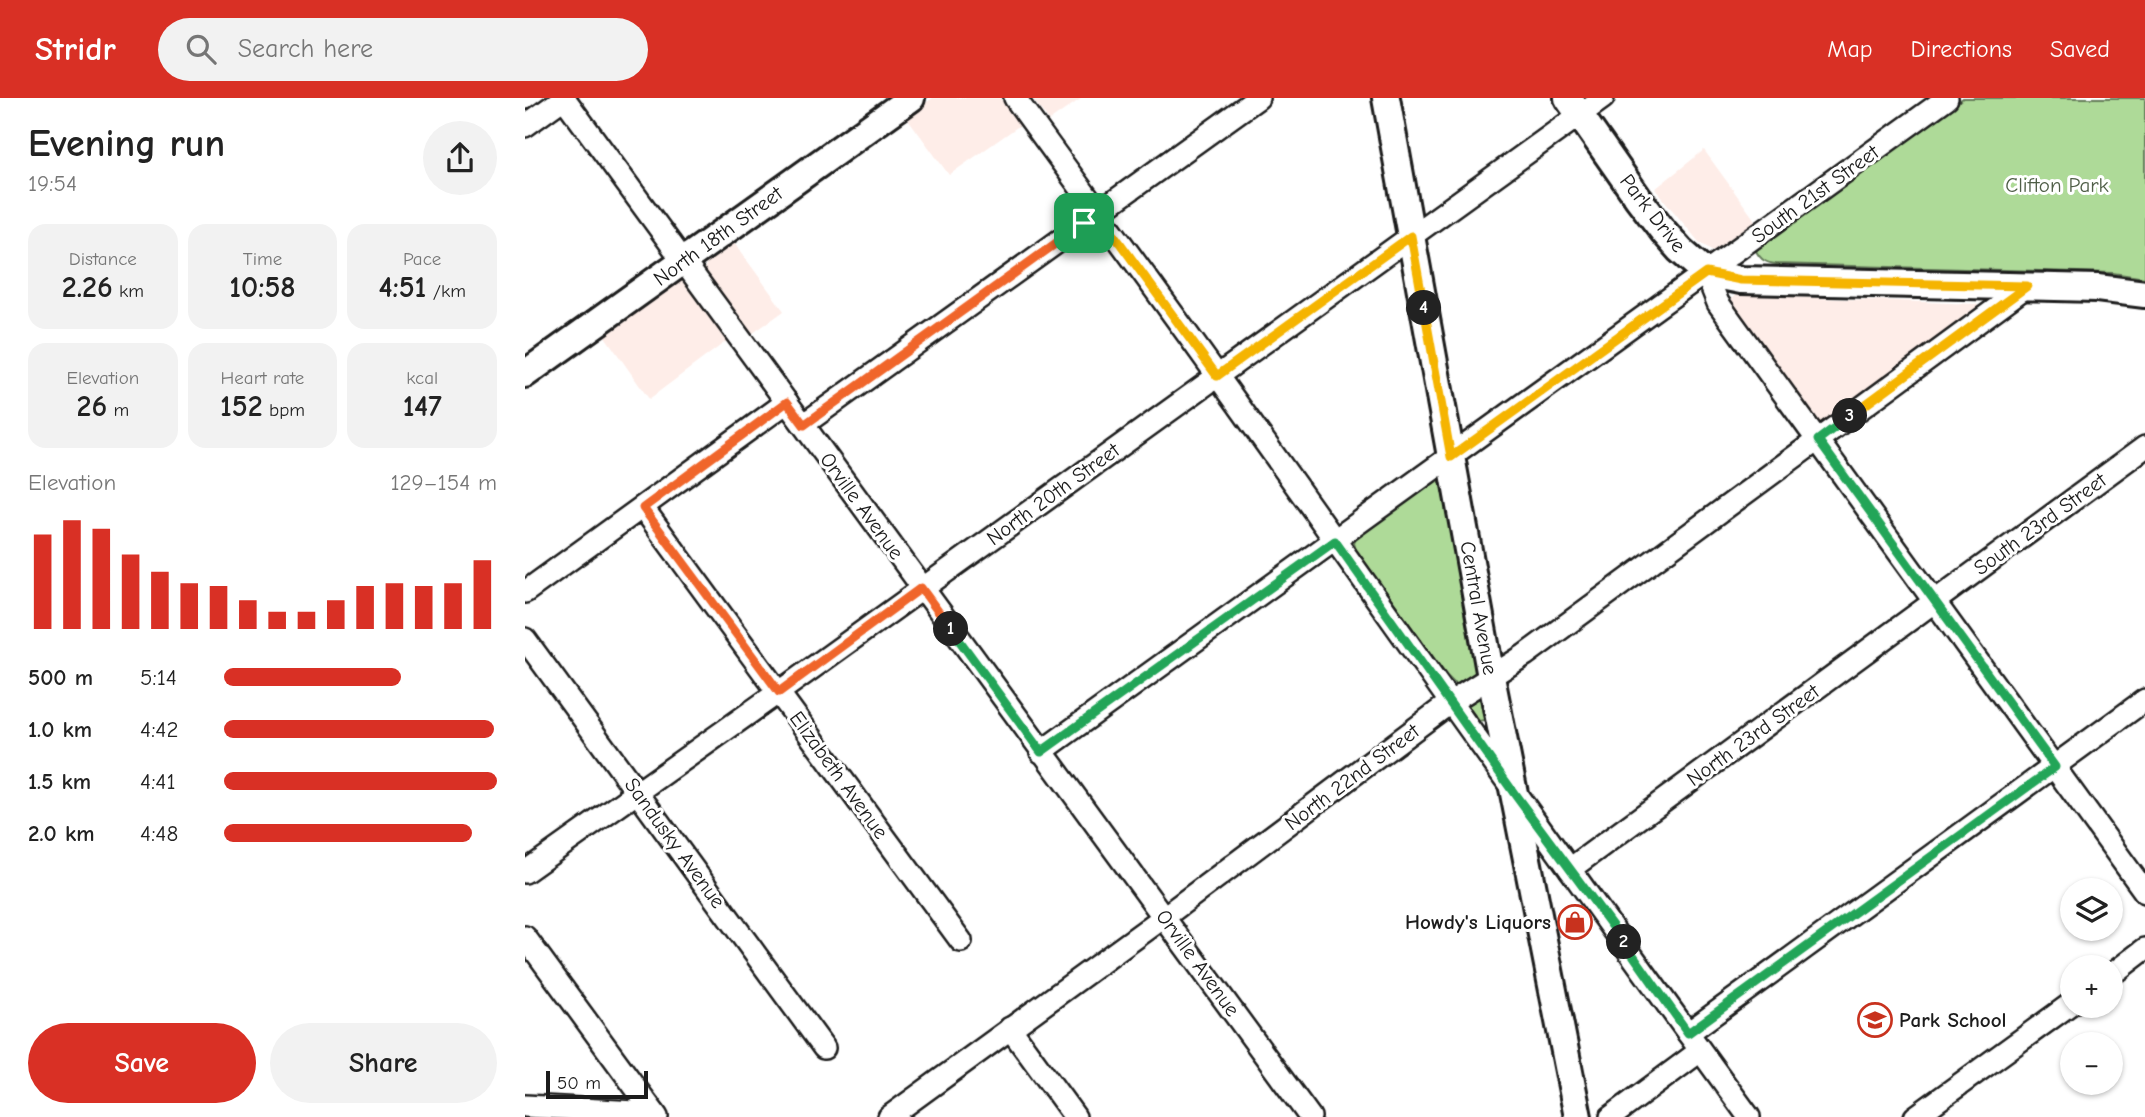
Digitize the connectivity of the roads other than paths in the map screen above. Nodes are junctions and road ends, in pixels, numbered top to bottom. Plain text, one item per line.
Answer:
1 (564, 98) edge
2 (911, 98) edge
3 (1015, 98) edge
4 (1258, 98) edge
5 (1386, 98) edge
6 (1603, 98) edge
7 (1947, 98) edge
8 (1574, 106) edge
9 (525, 126) edge
10 (1098, 213) junction
11 (1411, 236) junction
12 (684, 260) junction
13 (1706, 273) junction
14 (2027, 286) junction
15 (2145, 294) edge
16 (525, 374) edge
17 (1217, 376) junction
18 (787, 402) junction
19 (804, 425) junction
20 (1818, 440) junction
21 (2145, 446) edge
22 (1451, 457) junction
23 (643, 508) junction
24 (1335, 541) junction
25 (921, 588) junction
26 (525, 592) edge
27 (1935, 601) junction
28 (525, 639) edge
29 (1491, 677) junction
30 (779, 692) junction
31 (2145, 700) edge
32 (1451, 702) junction
33 (1041, 752) junction
34 (2055, 767) junction
35 (638, 793) junction
36 (1516, 796) junction
37 (1570, 869) junction
38 (525, 872) edge
39 (2145, 892) edge
40 (1164, 917) junction
41 (525, 937) edge
42 (961, 941) dead end
43 (2145, 949) edge
44 (2123, 966) edge
45 (2060, 1012) edge
46 (1010, 1028) junction
47 (1694, 1042) junction
48 (824, 1048) dead end
49 (525, 1106) edge
50 (655, 1115) edge
51 (889, 1117) edge
52 (1075, 1117) edge
53 (1310, 1117) edge
54 (1578, 1117) edge
55 (1611, 1117) edge
56 (1749, 1117) edge
57 (1915, 1117) edge

1 - 9 street
1 - 12 street, Orville Avenue
2 - 12 main road, North 18th Street
3 - 10 street
4 - 10 street
5 - 11 main road, Central Avenue
6 - 8 street, North 20th Street
7 - 13 street, South 21st Street
8 - 11 street, North 20th Street
8 - 13 main road, Park Drive
10 - 17 street
10 - 19 street
11 - 17 street, North 20th Street
11 - 22 main road, Central Avenue
12 - 16 main road, North 18th Street
12 - 18 street, Orville Avenue
13 - 14 main road
13 - 20 street
13 - 22 street, South 21st Street
14 - 15 main road
14 - 20 street, North 22nd Street
17 - 24 street
17 - 25 street, North 20th Street
18 - 19 street, Orville Avenue
18 - 23 street
19 - 25 street, Orville Avenue
20 - 27 street
20 - 29 street, North 22nd Street
21 - 27 street, South 23rd Street
22 - 24 street, South 21st Street
22 - 29 main road, Central Avenue
23 - 26 street
23 - 30 street, Elizabeth Avenue
24 - 32 street
24 - 33 street, South 21st Street
25 - 30 street, North 20th Street
25 - 33 street, Orville Avenue
27 - 34 street
27 - 37 street, North 23rd Street
28 - 35 street, Sandusky Avenue
29 - 32 street, North 22nd Street
29 - 36 main road, Central Avenue
30 - 35 street, North 20th Street
30 - 42 street, Elizabeth Avenue
31 - 34 street
32 - 36 street
32 - 40 street, North 22nd Street
33 - 40 street, Orville Avenue
34 - 39 street
34 - 47 street
35 - 38 street, North 20th Street
35 - 48 street, Sandusky Avenue
36 - 37 street
36 - 54 main road, Central Avenue
37 - 47 street
40 - 46 street, North 22nd Street
40 - 53 street, Orville Avenue
41 - 50 street
43 - 44 street
45 - 57 street
46 - 51 street, North 22nd Street
46 - 52 street
47 - 55 street
47 - 56 street
49 - 50 street

